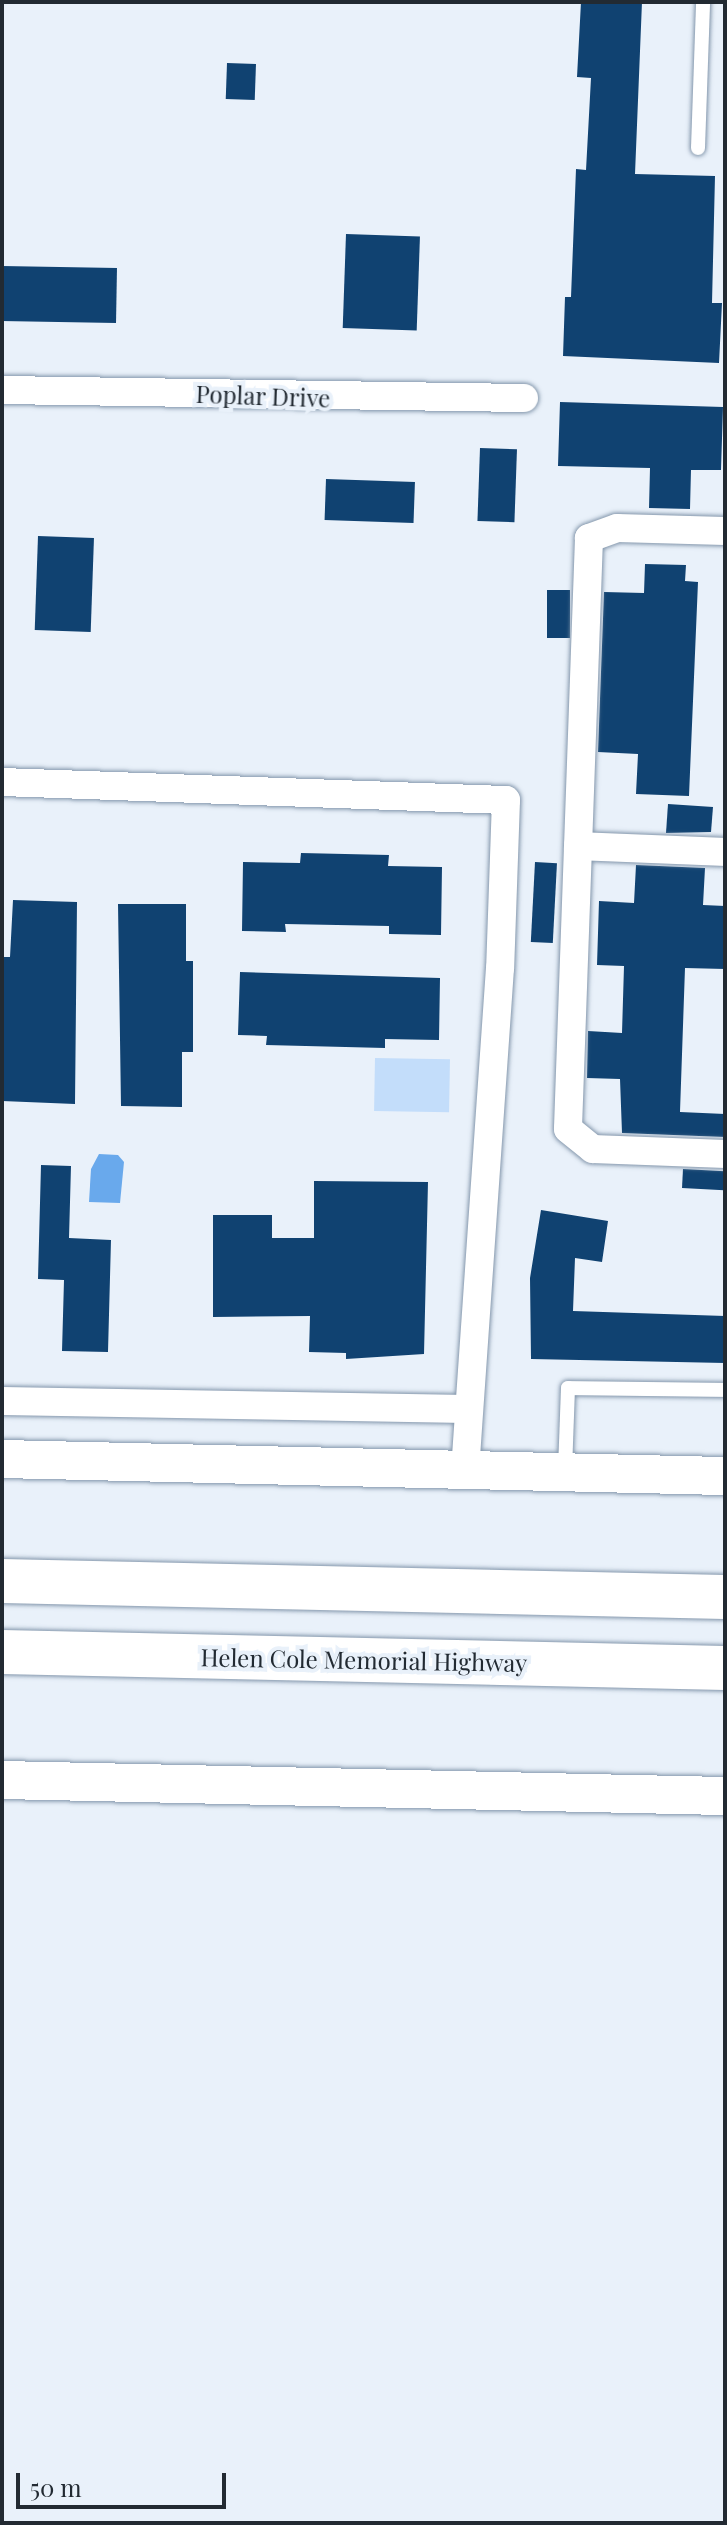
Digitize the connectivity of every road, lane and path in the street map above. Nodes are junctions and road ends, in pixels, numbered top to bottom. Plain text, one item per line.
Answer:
1 (703, 2) edge
2 (698, 148) dead end
3 (2, 390) edge
4 (524, 398) dead end
5 (725, 531) edge
6 (2, 782) edge
7 (578, 846) junction
8 (725, 852) edge
9 (725, 1154) edge
10 (725, 1390) edge
11 (2, 1401) edge
12 (467, 1409) junction
13 (2, 1459) edge
14 (465, 1471) junction
15 (565, 1472) junction
16 (725, 1476) edge
17 (2, 1581) edge
18 (725, 1597) edge
19 (2, 1652) edge
20 (725, 1668) edge
21 (2, 1780) edge
22 (725, 1796) edge

1 - 2 lane
3 - 4 street, Poplar Drive
5 - 7 street
6 - 12 street
7 - 8 street
7 - 9 street
10 - 15 lane
11 - 12 street
12 - 14 street
13 - 14 main road
14 - 15 main road
15 - 16 main road
17 - 18 highway
19 - 20 highway, Helen Cole Memorial Highway
21 - 22 main road

